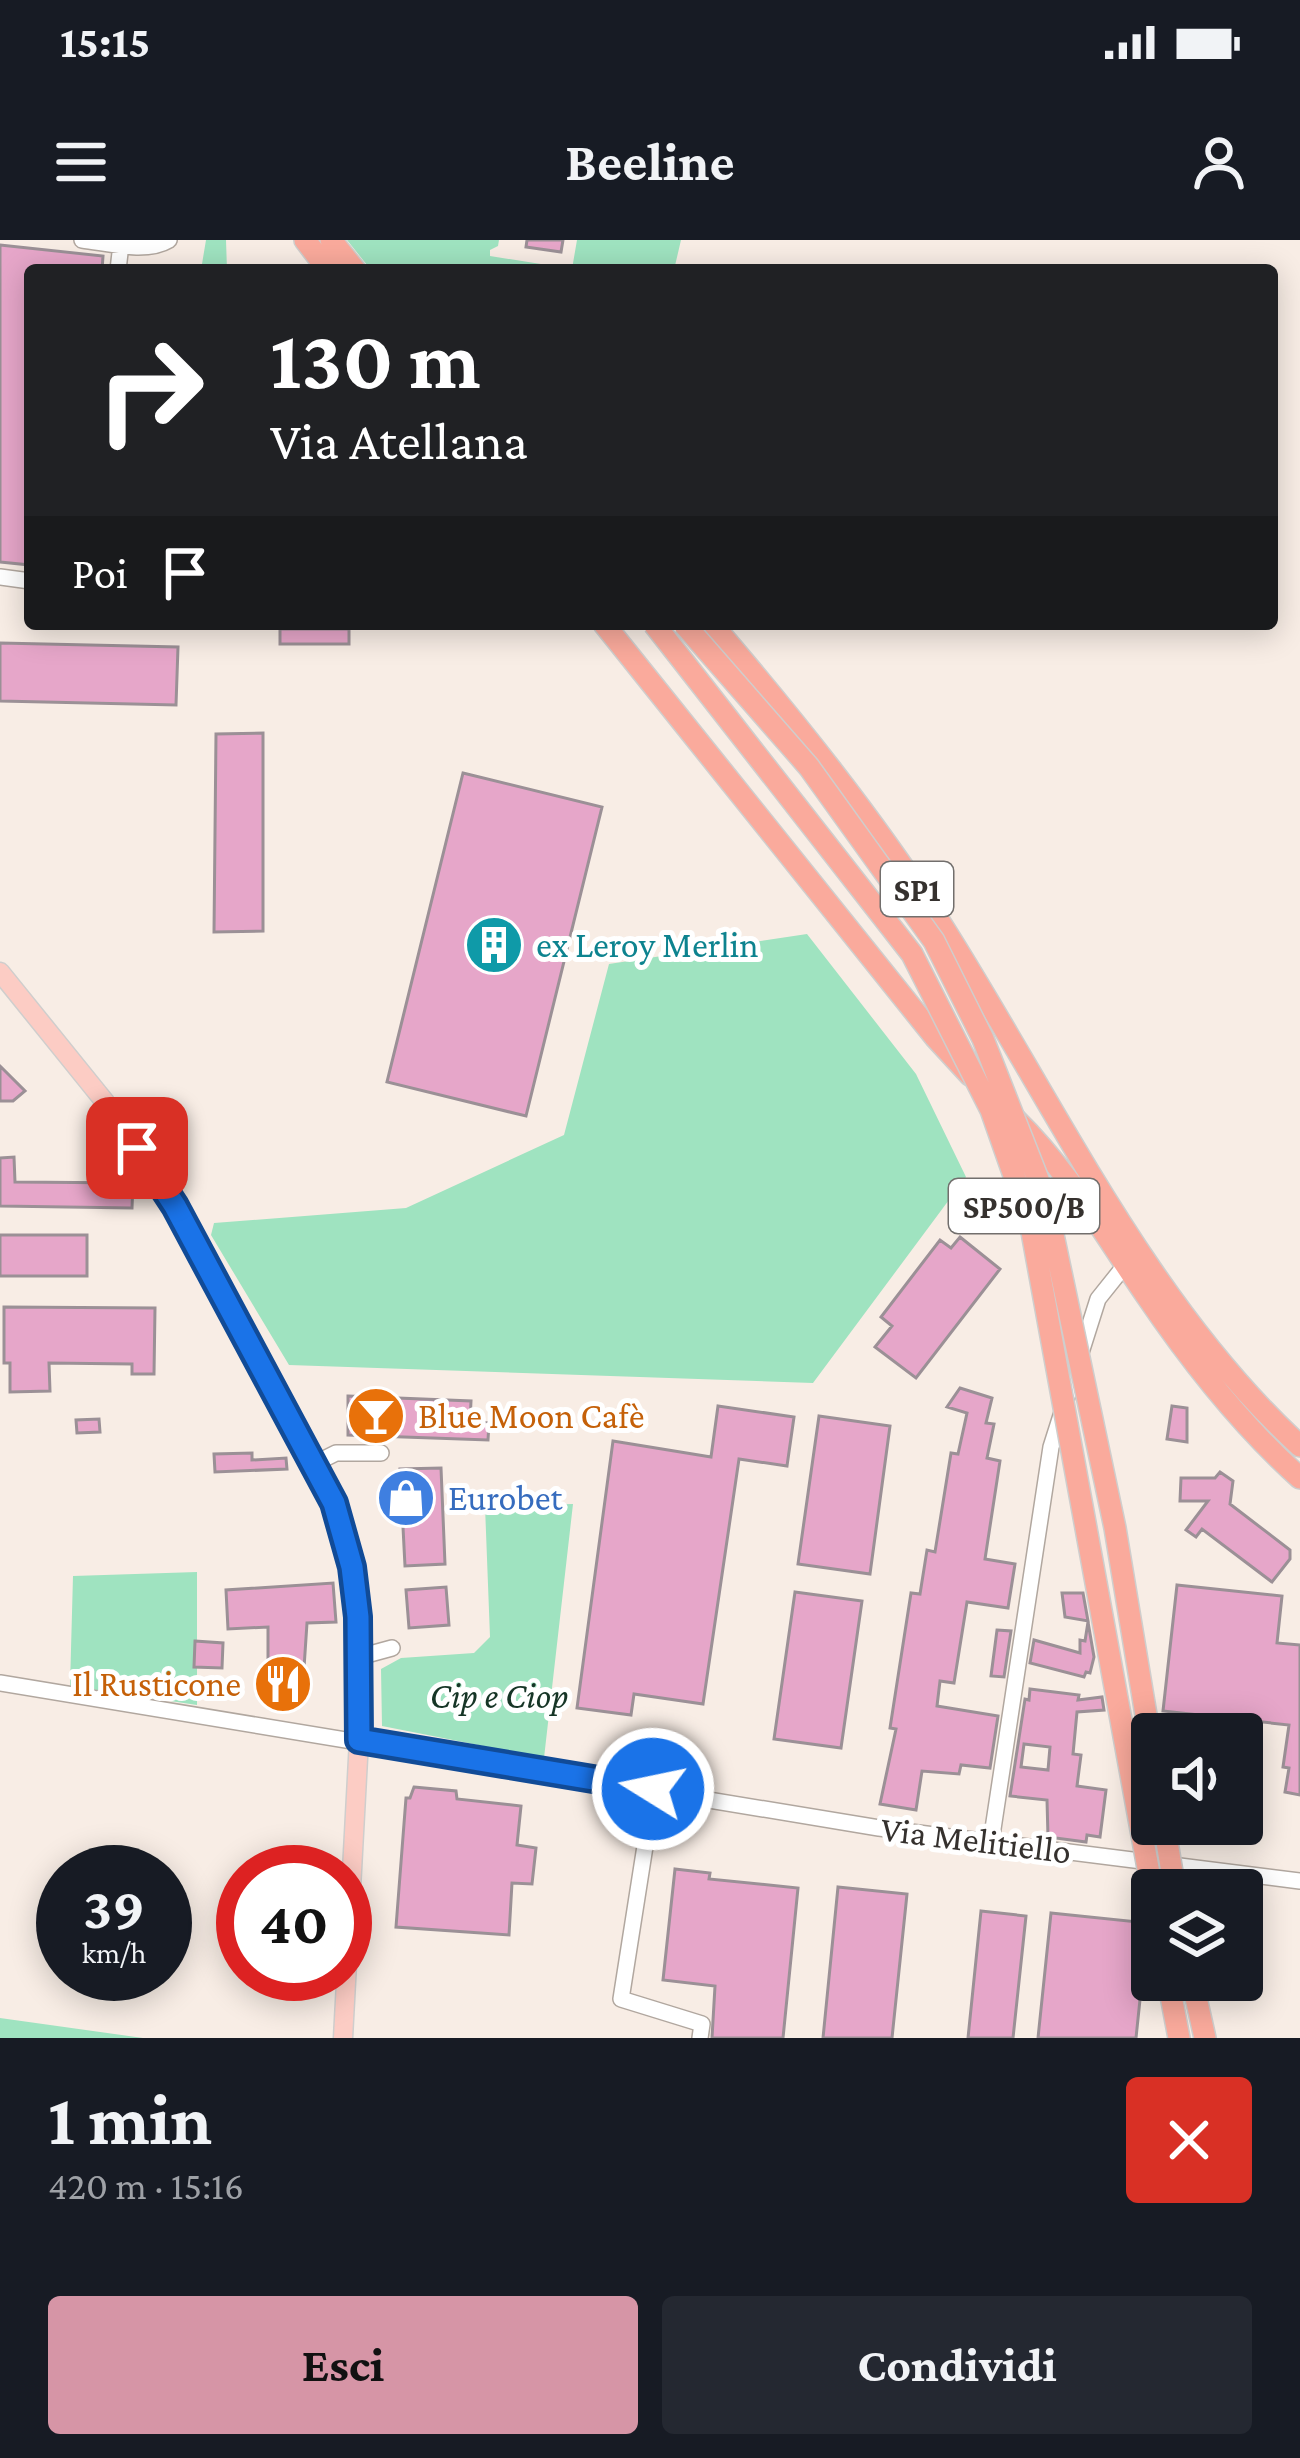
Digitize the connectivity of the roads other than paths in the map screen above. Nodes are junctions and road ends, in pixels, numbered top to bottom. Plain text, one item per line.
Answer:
1 (82, 240) edge
2 (169, 240) edge
3 (305, 240) edge
4 (121, 244) junction
5 (332, 260) edge
6 (119, 264) edge
7 (609, 630) edge
8 (658, 630) edge
9 (689, 630) edge
10 (717, 630) edge
11 (0, 973) edge
12 (1126, 1264) junction
13 (1300, 1446) edge
14 (381, 1454) dead end
15 (314, 1464) junction
16 (1300, 1478) edge
17 (392, 1648) dead end
18 (359, 1657) junction
19 (0, 1683) edge
20 (1146, 1713) edge
21 (359, 1740) junction
22 (653, 1789) junction
23 (991, 1842) junction
24 (1148, 1869) edge
25 (1300, 1881) edge
26 (1172, 2001) edge
27 (1197, 2001) edge
28 (343, 2038) edge
29 (700, 2038) edge
30 (1179, 2038) edge
31 (1205, 2038) edge

1 - 4 street
2 - 4 street
3 - 5 highway
4 - 6 street
7 - 12 highway, SP1
8 - 24 highway, SP500/B, bridge
9 - 20 highway, SP500/B, bridge
10 - 13 highway, SP1
11 - 15 main road
12 - 16 highway, SP1
12 - 23 street
14 - 15 street
15 - 18 main road
17 - 18 street
18 - 21 main road
19 - 21 street, Via Melitiello
21 - 22 street, Via Melitiello
21 - 28 main road
22 - 23 street, Via Melitiello
22 - 29 street
23 - 25 street, Via Melitiello
26 - 30 highway
27 - 31 highway

